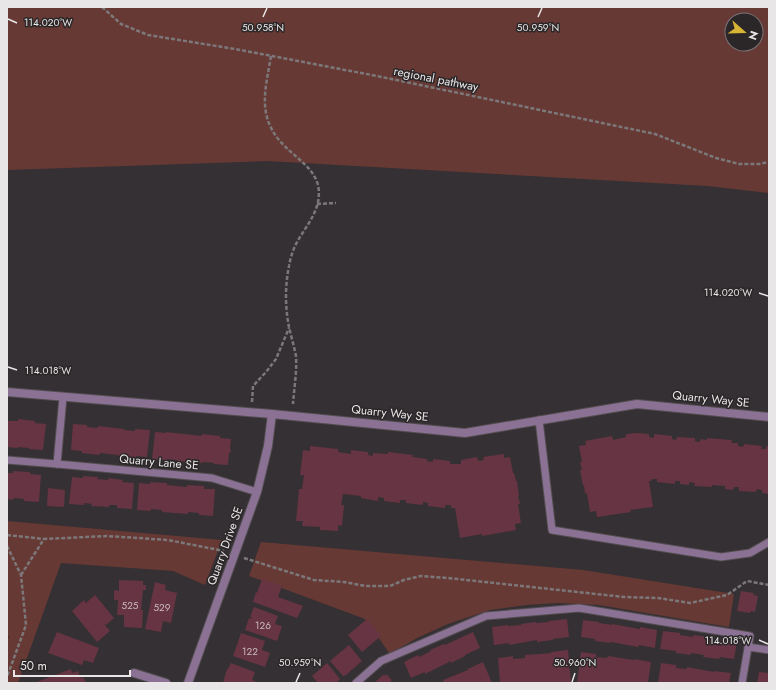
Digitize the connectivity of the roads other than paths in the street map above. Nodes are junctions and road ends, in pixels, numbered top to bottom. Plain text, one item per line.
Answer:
1 (7, 392) edge
2 (62, 397) junction
3 (272, 414) junction
4 (769, 417) edge
5 (539, 420) junction
6 (7, 460) edge
7 (57, 464) junction
8 (257, 492) junction
9 (769, 542) edge
10 (748, 647) junction
11 (769, 650) edge
12 (134, 673) dead end
13 (166, 683) edge
14 (188, 683) edge
15 (356, 683) edge
16 (742, 683) edge

1 - 2 street, Quarry Way SE
2 - 3 street, Quarry Way SE
2 - 7 lane
3 - 5 street, Quarry Way SE
3 - 8 street, Quarry Drive SE
4 - 5 street, Quarry Way SE
5 - 9 lane
6 - 7 lane, Quarry Lane SE
7 - 8 lane, Quarry Lane SE
8 - 14 street, Quarry Drive SE
10 - 11 lane
10 - 15 lane
10 - 16 lane
12 - 13 street

